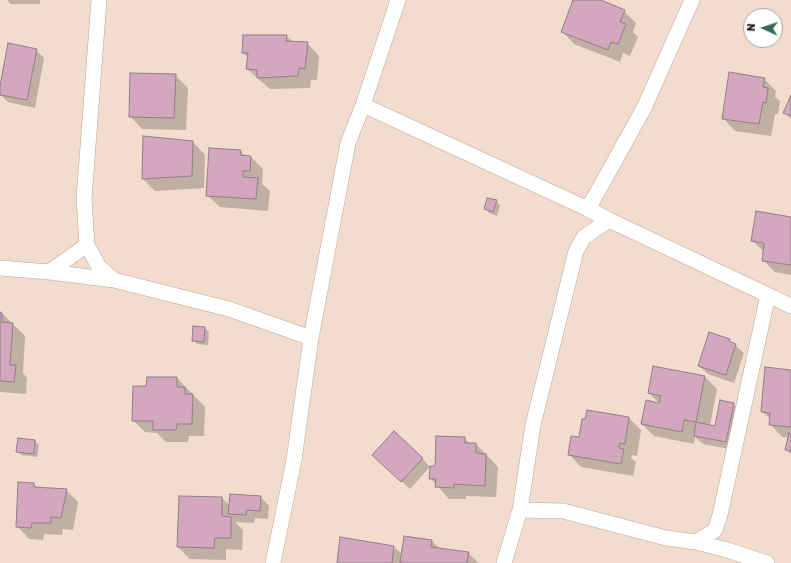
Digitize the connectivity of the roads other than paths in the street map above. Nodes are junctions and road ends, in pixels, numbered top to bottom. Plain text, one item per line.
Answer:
1 (98, 0) edge
2 (398, 0) edge
3 (692, 0) edge
4 (363, 105) junction
5 (588, 208) junction
6 (608, 220) junction
7 (87, 245) junction
8 (0, 268) edge
9 (49, 272) junction
10 (114, 280) junction
11 (768, 295) junction
12 (791, 306) edge
13 (311, 338) junction
14 (520, 510) junction
15 (696, 542) junction
16 (273, 563) edge
17 (504, 563) edge
18 (767, 563) edge

1 - 7 street
2 - 4 street
3 - 5 street
4 - 5 street
4 - 13 street
5 - 6 street
6 - 11 street
6 - 14 street
7 - 9 street
7 - 10 street
8 - 9 street
9 - 10 street
10 - 13 street
11 - 12 street
11 - 15 street
13 - 16 street
14 - 15 street
14 - 17 street
15 - 18 street

